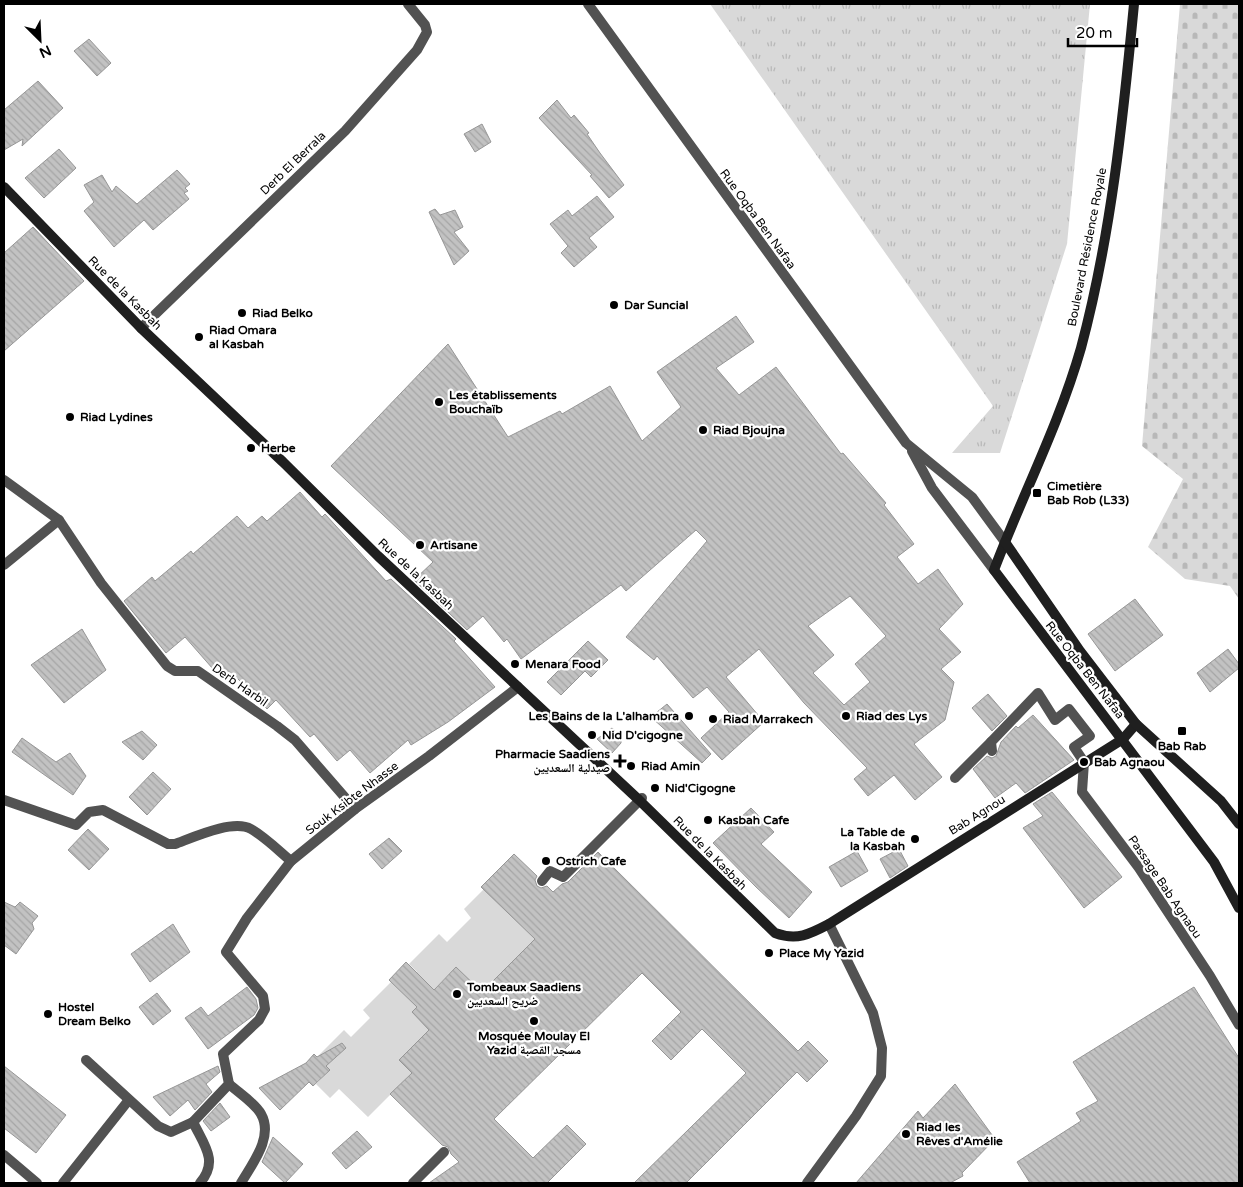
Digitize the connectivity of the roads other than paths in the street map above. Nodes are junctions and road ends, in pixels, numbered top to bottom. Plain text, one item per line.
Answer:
1 (408, 4) edge
2 (588, 4) edge
3 (1134, 4) edge
4 (4, 187) edge
5 (141, 328) junction
6 (910, 448) junction
7 (4, 480) edge
8 (59, 520) junction
9 (1005, 542) junction
10 (4, 565) edge
11 (994, 570) junction
12 (518, 687) junction
13 (1136, 724) junction
14 (1123, 739) junction
15 (1084, 762) junction
16 (955, 778) dead end
17 (641, 799) junction
18 (4, 800) edge
19 (355, 809) junction
20 (1239, 824) edge
21 (291, 861) junction
22 (542, 881) dead end
23 (1239, 908) edge
24 (829, 924) junction
25 (1239, 1025) edge
26 (86, 1060) dead end
27 (229, 1084) junction
28 (128, 1101) junction
29 (193, 1122) junction
30 (444, 1152) dead end
31 (4, 1155) edge
32 (37, 1183) edge
33 (64, 1183) edge
34 (200, 1183) edge
35 (241, 1183) edge
36 (413, 1183) edge
37 (807, 1183) edge

1 - 5 street, Derb El Berrala
2 - 6 street, Rue Oqba Ben Nafaa
3 - 9 street, Boulevard Résidence Royale
4 - 5 street, Rue de la Kasbah
5 - 12 street, Rue de la Kasbah
6 - 9 street, Rue Oqba Ben Nafaa
6 - 11 street, Rue Oqba Ben Nafaa
7 - 8 street
8 - 10 street
8 - 19 street, Derb Harbil
9 - 11 street, Boulevard Résidence Royale
9 - 13 street, Rue Oqba Ben Nafaa
11 - 14 street, Rue Oqba Ben Nafaa
12 - 17 street, Rue de la Kasbah
12 - 19 street, Souk Ksibte Nhasse
13 - 14 street, Bab Agnou
13 - 20 street, Rue Oqba Ben Nafaa
14 - 15 street, Bab Agnou
14 - 23 street, Rue Oqba Ben Nafaa
15 - 16 street, Passage Bab Agnaou
15 - 24 street, Bab Agnou
15 - 25 street, Passage Bab Agnaou
17 - 22 street
17 - 24 street, Rue de la Kasbah
18 - 21 street
19 - 21 street, Souk Ksibte Nhasse
21 - 27 street, Souk Ksibte Nhasse
24 - 37 street
26 - 28 street
27 - 29 street
27 - 35 street
28 - 29 street
28 - 33 street
29 - 34 street
30 - 36 street
31 - 32 street

